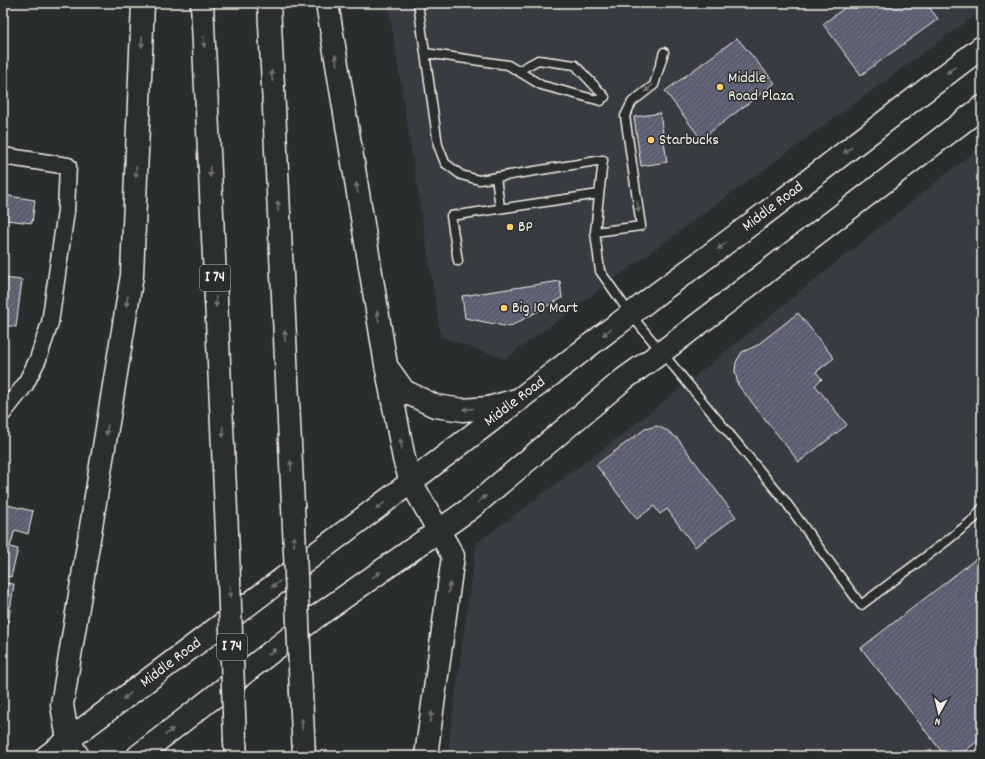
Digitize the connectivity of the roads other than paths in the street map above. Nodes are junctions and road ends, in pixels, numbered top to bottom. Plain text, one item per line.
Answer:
1 (143, 3) edge
2 (202, 3) edge
3 (269, 3) edge
4 (327, 3) edge
5 (418, 3) edge
6 (982, 47) edge
7 (664, 52) dead end
8 (425, 53) junction
9 (518, 72) junction
10 (982, 107) edge
11 (3, 156) edge
12 (496, 177) junction
13 (599, 194) junction
14 (500, 208) junction
15 (595, 232) junction
16 (458, 261) dead end
17 (631, 315) junction
18 (662, 352) junction
19 (386, 365) junction
20 (520, 399) junction
21 (3, 413) edge
22 (411, 482) junction
23 (982, 508) edge
24 (439, 531) junction
25 (73, 748) edge
26 (236, 749) edge
27 (47, 756) edge
28 (138, 756) edge
29 (304, 756) edge
30 (426, 756) edge

1 -> 25 main road
2 -> 26 main road, I 74, bridge
29 -> 3 main road, bridge
19 -> 4 main road
5 - 8 lane
6 -> 17 main road, Middle Road
7 -> 15 lane
8 - 9 lane
8 - 12 lane
9 - 9 lane
10 - 18 main road
11 - 21 street
12 - 13 lane
12 - 14 lane
13 - 14 lane
13 - 15 lane
14 - 16 lane
15 - 17 lane
17 - 18 lane
17 -> 20 main road, Middle Road
18 - 23 lane
24 -> 18 main road
20 -> 19 main road
22 -> 19 main road
20 - 22 main road, Middle Road
22 - 24 main road
22 -> 25 main road, Middle Road
28 -> 24 main road
30 -> 24 main road
25 - 27 main road, Middle Road

